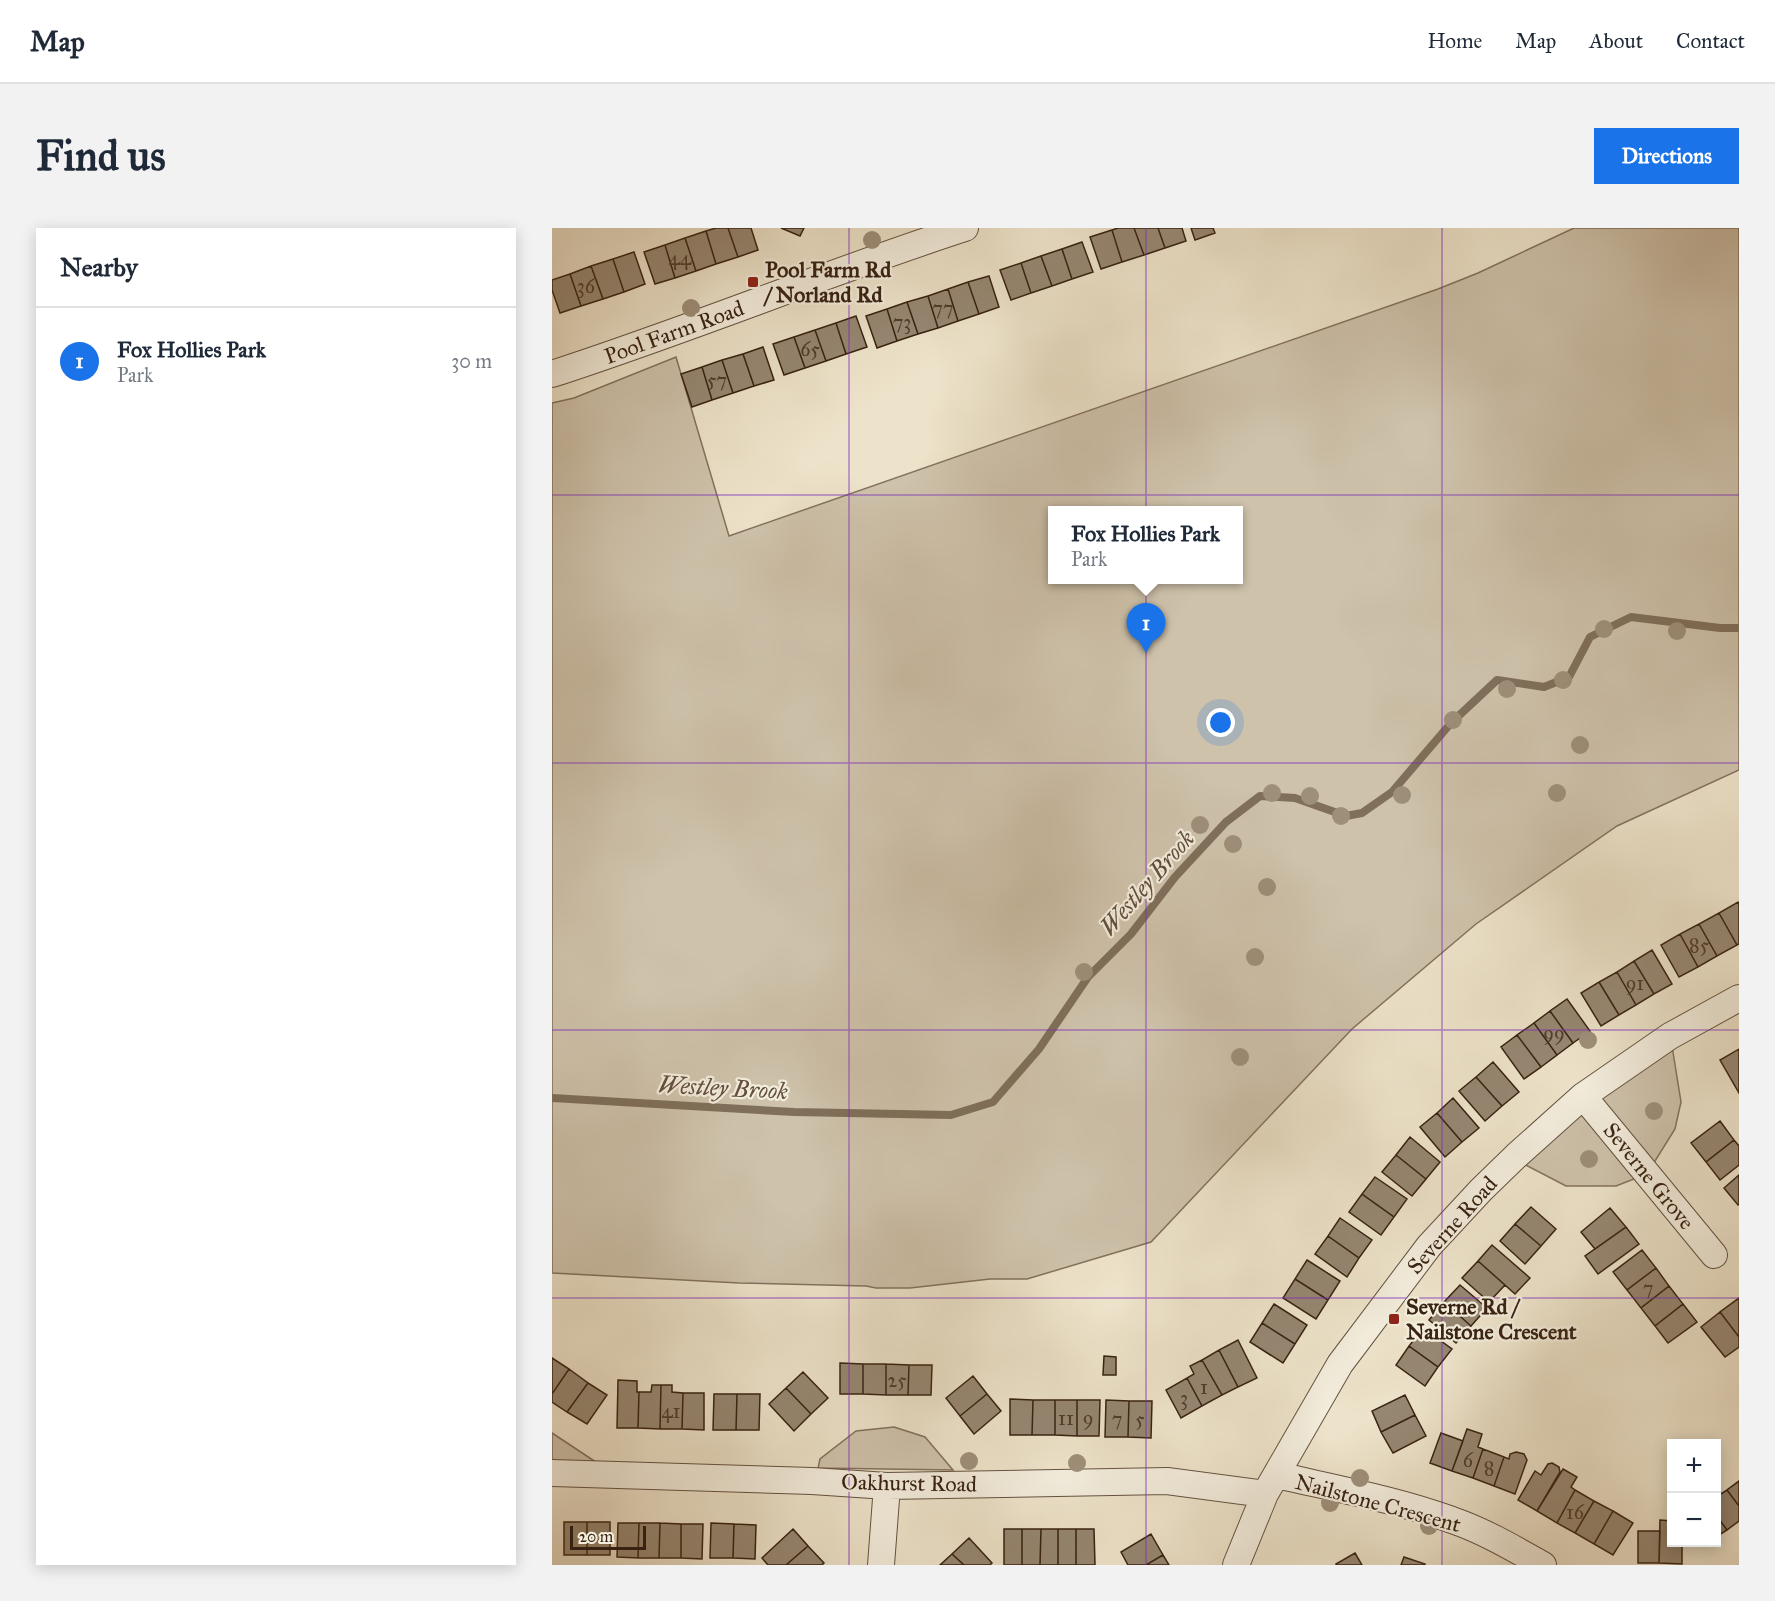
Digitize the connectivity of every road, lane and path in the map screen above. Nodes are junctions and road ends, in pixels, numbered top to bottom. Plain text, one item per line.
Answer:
1 (965, 228) edge
2 (910, 236) edge
3 (552, 374) edge
4 (1739, 998) edge
5 (1583, 1096) junction
6 (1714, 1255) dead end
7 (552, 1473) edge
8 (1270, 1484) junction
9 (887, 1486) junction
10 (881, 1565) edge
11 (1236, 1565) edge
12 (1543, 1565) edge

1 - 2 street, Pool Farm Road
2 - 3 street, Pool Farm Road
4 - 5 street, Severne Road
5 - 6 street, Severne Grove
5 - 8 street, Severne Road
7 - 9 street, Oakhurst Road
8 - 9 street, Oakhurst Road
8 - 11 street, Severne Road
8 - 12 street, Nailstone Crescent
9 - 10 street

